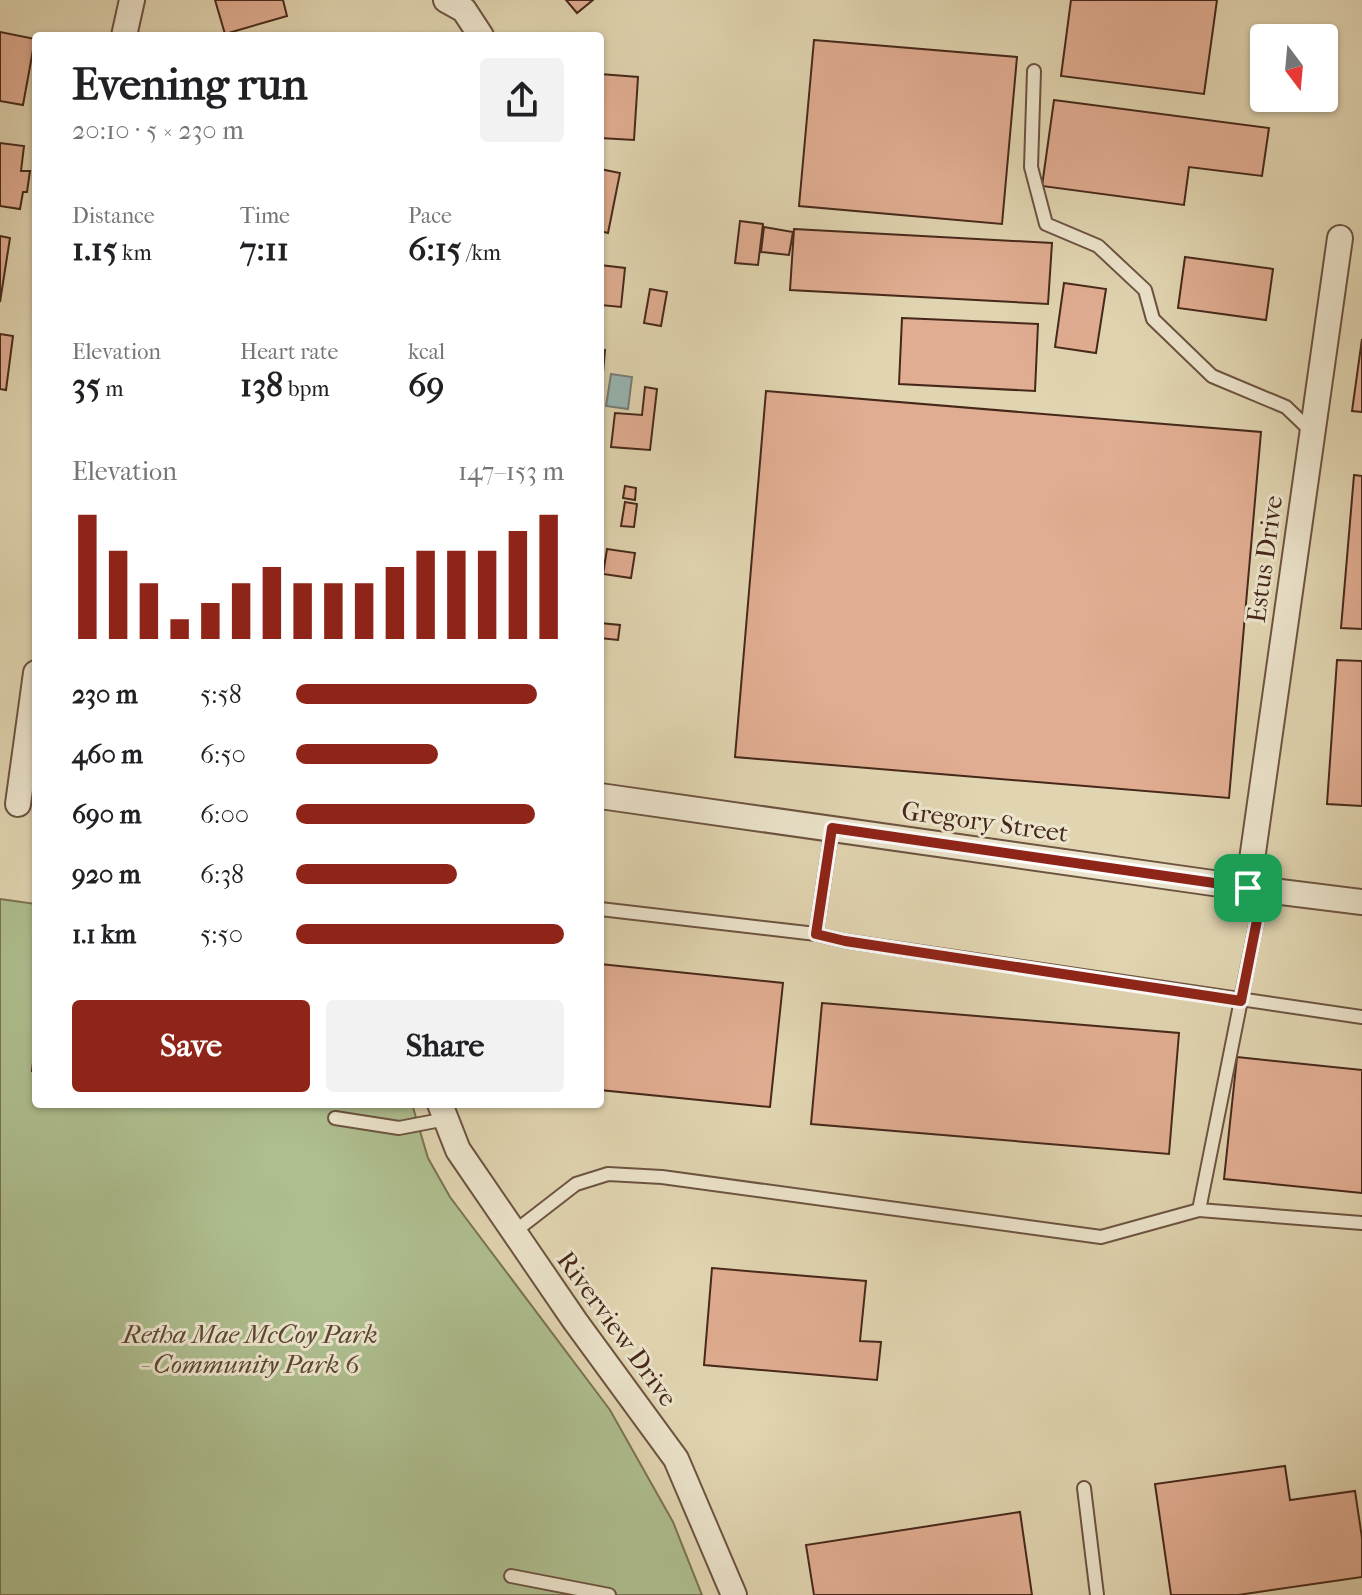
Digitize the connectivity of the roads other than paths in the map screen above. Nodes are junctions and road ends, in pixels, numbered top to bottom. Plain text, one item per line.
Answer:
1 (132, 0) edge
2 (446, 0) edge
3 (125, 32) edge
4 (478, 32) edge
5 (1034, 71) dead end
6 (1340, 238) dead end
7 (1311, 431) junction
8 (32, 702) edge
9 (604, 797) edge
10 (18, 804) dead end
11 (832, 828) junction
12 (1256, 889) junction
13 (1362, 902) edge
14 (604, 909) edge
15 (816, 934) junction
16 (1241, 1001) junction
17 (1362, 1017) edge
18 (443, 1112) edge
19 (335, 1118) dead end
20 (1199, 1210) junction
21 (1362, 1223) edge
22 (514, 1232) junction
23 (1084, 1488) dead end
24 (511, 1576) dead end
25 (609, 1595) edge
26 (734, 1595) edge
27 (1097, 1595) edge

1 - 3 street
2 - 4 street
5 - 7 lane
6 - 7 street, Estus Drive
7 - 12 street, Estus Drive
8 - 10 street
9 - 11 street, Gregory Street
11 - 12 street, Gregory Street
11 - 15 lane
12 - 13 street, Gregory Street
12 - 16 lane
14 - 15 lane
15 - 16 lane
16 - 17 lane
16 - 20 lane
18 - 19 lane
18 - 22 street, Riverview Drive
20 - 21 lane
20 - 22 lane
22 - 26 street, Riverview Drive
23 - 27 lane
24 - 25 lane

